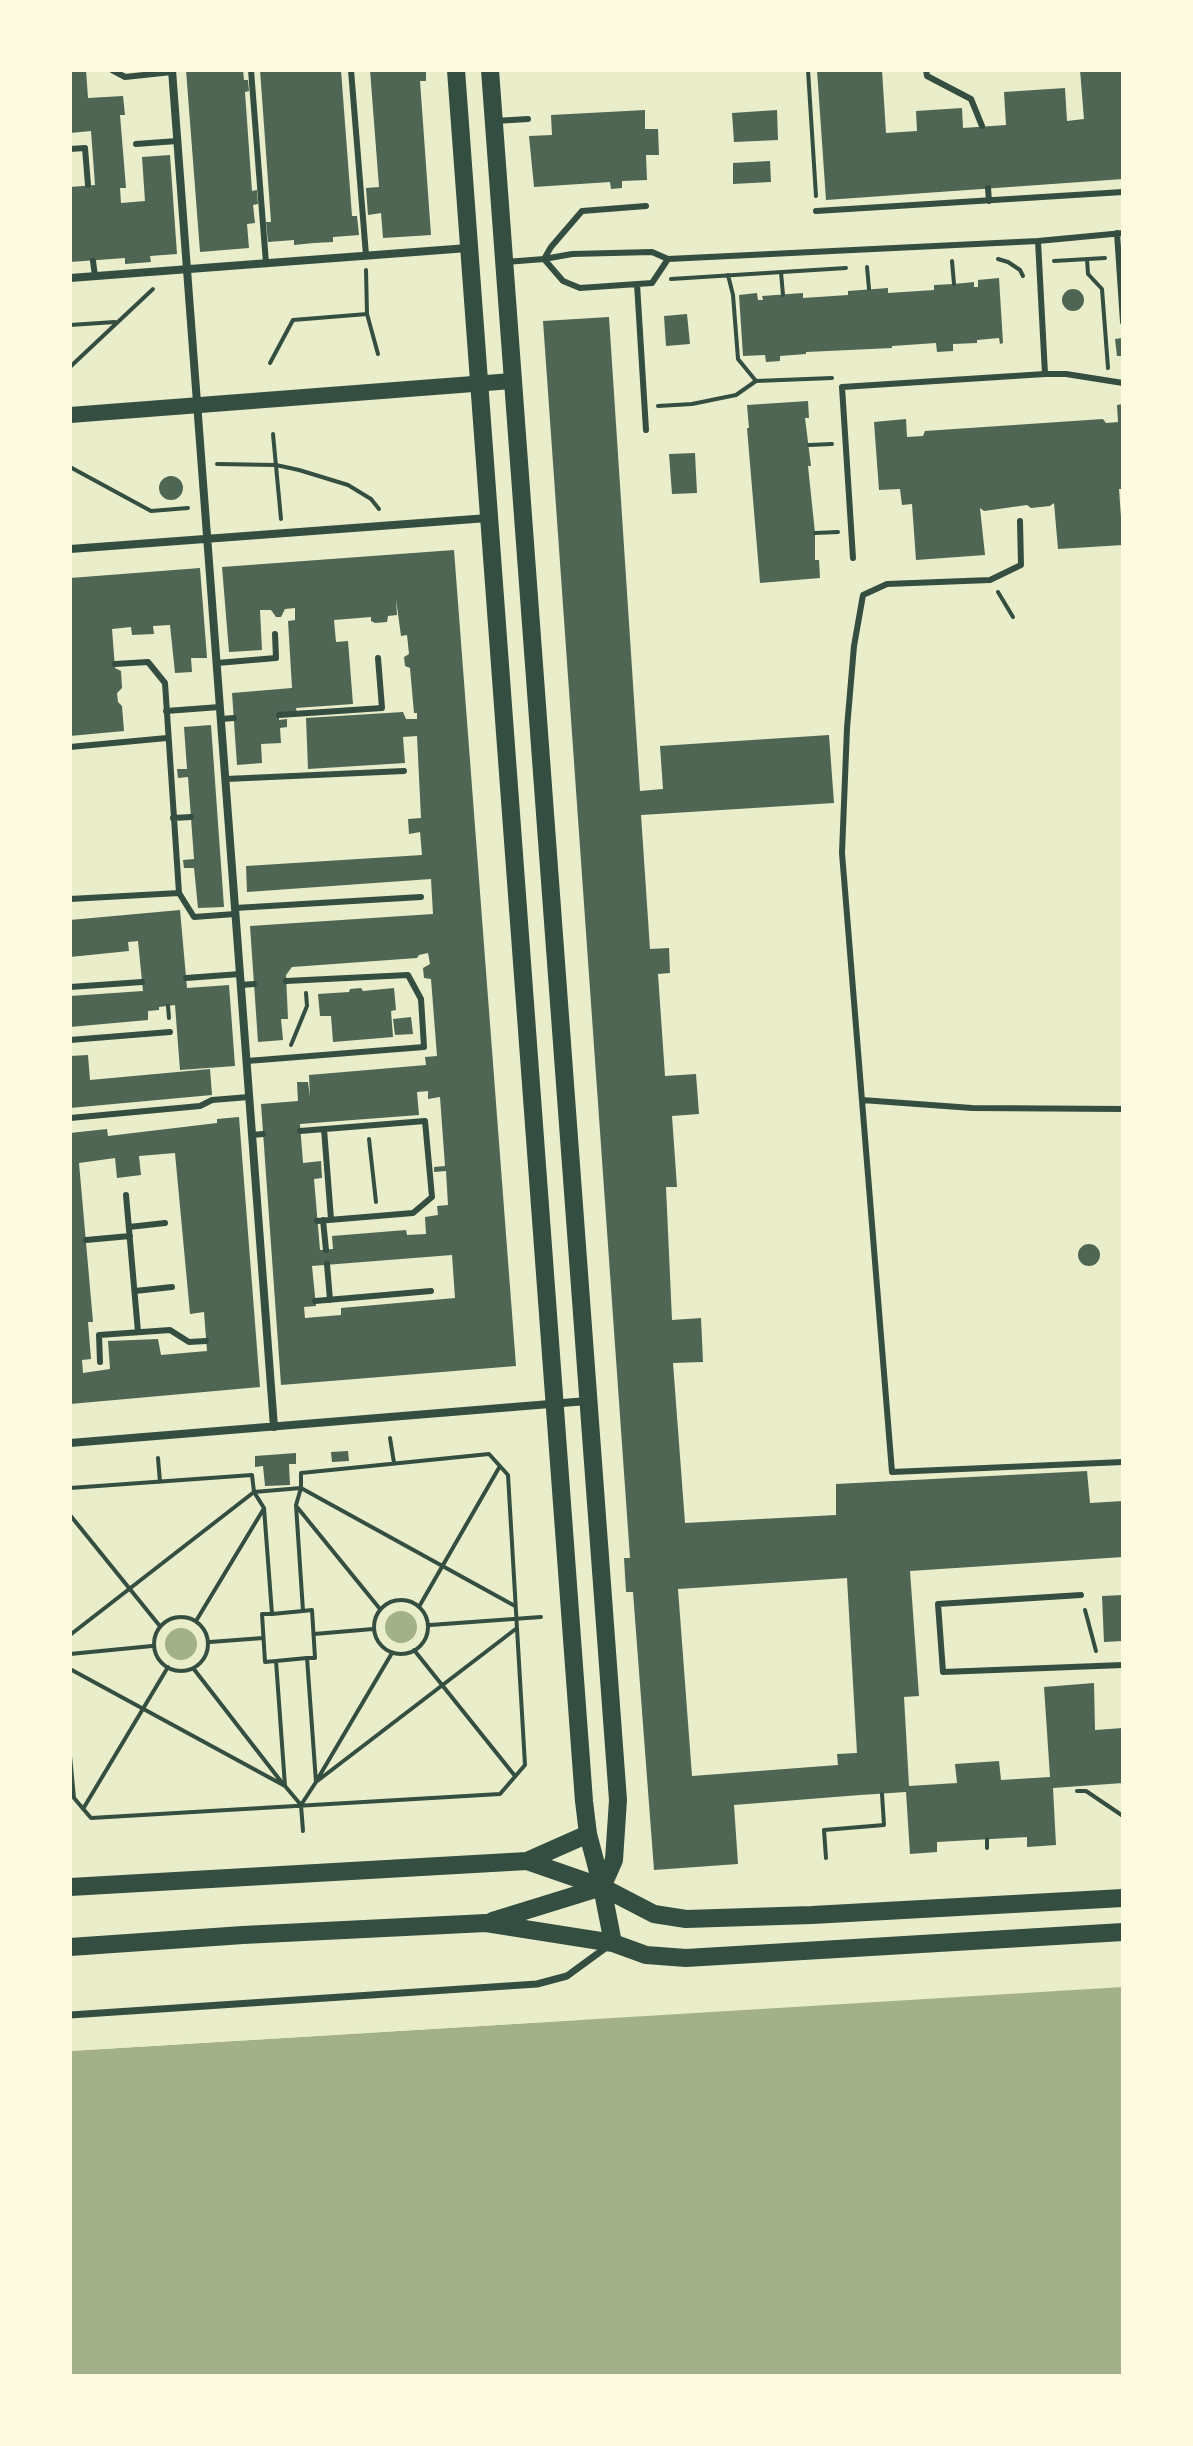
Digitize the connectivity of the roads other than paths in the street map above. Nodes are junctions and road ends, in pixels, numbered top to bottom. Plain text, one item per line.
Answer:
1 (112, 70) edge
2 (251, 70) edge
3 (351, 70) edge
4 (456, 70) edge
5 (490, 70) edge
6 (926, 70) edge
7 (172, 71) edge
8 (528, 119) dead end
9 (493, 121) junction
10 (982, 126) dead end
11 (177, 141) junction
12 (136, 144) dead end
13 (70, 149) edge
14 (88, 185) dead end
15 (988, 188) dead end
16 (1123, 192) edge
17 (989, 201) junction
18 (646, 206) dead end
19 (816, 211) road end
20 (1120, 233) edge
21 (1038, 241) junction
22 (469, 248) junction
23 (366, 255) junction
24 (544, 259) junction
25 (668, 259) junction
26 (93, 261) dead end
27 (503, 262) junction
28 (266, 263) junction
29 (187, 269) junction
30 (95, 276) junction
31 (70, 278) edge
32 (637, 284) junction
33 (1123, 322) edge
34 (1045, 374) junction
35 (512, 381) junction
36 (480, 383) junction
37 (1123, 383) edge
38 (198, 405) junction
39 (70, 415) edge
40 (646, 430) dead end
41 (490, 518) junction
42 (1020, 521) dead end
43 (208, 539) junction
44 (70, 549) edge
45 (853, 558) dead end
46 (275, 634) dead end
47 (378, 658) dead end
48 (217, 663) junction
49 (115, 664) dead end
50 (220, 707) junction
51 (166, 711) junction
52 (279, 715) dead end
53 (234, 718) dead end
54 (221, 719) junction
55 (167, 738) junction
56 (70, 747) edge
57 (404, 771) dead end
58 (226, 779) junction
59 (218, 816) dead end
60 (228, 816) junction
61 (191, 817) dead end
62 (173, 818) junction
63 (179, 893) junction
64 (421, 897) dead end
65 (70, 899) edge
66 (235, 911) junction
67 (240, 974) junction
68 (186, 978) dead end
69 (286, 981) dead end
70 (142, 982) dead end
71 (254, 984) dead end
72 (241, 985) junction
73 (70, 987) edge
74 (170, 1032) dead end
75 (70, 1040) edge
76 (247, 1061) junction
77 (249, 1097) junction
78 (862, 1100) junction
79 (1123, 1109) edge
80 (70, 1118) edge
81 (324, 1129) junction
82 (300, 1131) dead end
83 (263, 1134) dead end
84 (252, 1135) junction
85 (126, 1195) dead end
86 (324, 1220) junction
87 (165, 1223) dead end
88 (269, 1223) dead end
89 (259, 1224) junction
90 (129, 1227) junction
91 (130, 1236) junction
92 (86, 1240) dead end
93 (326, 1250) dead end
94 (327, 1264) dead end
95 (172, 1287) dead end
96 (135, 1291) junction
97 (431, 1291) dead end
98 (330, 1300) junction
99 (315, 1301) dead end
100 (275, 1304) dead end
101 (265, 1305) junction
102 (138, 1332) junction
103 (257, 1338) dead end
104 (267, 1338) junction
105 (206, 1341) dead end
106 (100, 1362) dead end
107 (588, 1401) junction
108 (554, 1404) junction
109 (274, 1427) junction
110 (70, 1443) edge
111 (1123, 1462) edge
112 (1081, 1595) road end
113 (1123, 1665) edge
114 (588, 1834) junction
115 (527, 1861) junction
116 (70, 1887) edge
117 (602, 1887) junction
118 (1123, 1898) edge
119 (486, 1923) junction
120 (1123, 1932) edge
121 (613, 1943) junction
122 (70, 1947) edge
123 (70, 2015) edge

1 - 7 lane
2 - 28 lane
3 - 23 lane
4 - 22 main road
5 - 9 main road
6 - 10 lane
7 - 11 street
8 - 9 lane
9 - 27 main road
11 - 12 lane
11 - 29 street
13 - 14 lane
15 - 17 lane
16 - 17 lane
17 - 19 lane
18 - 24 lane
20 - 21 lane
20 - 33 lane
21 - 25 lane
21 - 34 lane
22 - 23 street
22 - 36 main road
23 - 28 street
24 - 25 lane
24 - 27 lane
24 - 32 lane
25 - 32 lane
26 - 30 lane
27 - 35 main road
28 - 29 street
29 - 30 street
29 - 38 street
30 - 31 street
32 - 40 lane
34 - 37 lane
34 - 45 lane
35 - 36 main road
35 - 107 main road
36 - 38 main road
36 - 41 main road
38 - 39 main road
38 - 43 street
41 - 43 street
41 - 108 main road
42 - 78 lane
43 - 44 street
43 - 48 street
46 - 48 lane
47 - 52 lane
48 - 50 street
49 - 51 lane
50 - 51 lane
50 - 54 street
51 - 55 lane
53 - 54 lane
54 - 58 street
55 - 56 lane
55 - 62 lane
57 - 58 lane
58 - 60 street
59 - 60 lane
60 - 66 street
61 - 62 lane
62 - 63 lane
63 - 65 lane
63 - 66 lane
64 - 66 lane
66 - 67 street
67 - 68 lane
67 - 72 street
69 - 76 lane
70 - 73 lane
71 - 72 lane
72 - 76 street
74 - 75 lane
76 - 77 street
77 - 80 lane
77 - 84 street
78 - 79 lane
78 - 111 lane
81 - 82 lane
81 - 86 lane
81 - 86 lane
83 - 84 lane
84 - 89 street
85 - 90 lane
86 - 93 lane
87 - 90 lane
88 - 89 lane
89 - 101 street
90 - 91 lane
91 - 92 lane
91 - 96 lane
94 - 98 lane
95 - 96 lane
96 - 102 lane
97 - 98 lane
98 - 99 lane
100 - 101 lane
101 - 104 street
102 - 105 lane
102 - 106 lane
103 - 104 lane
104 - 109 street
107 - 108 street
107 - 117 main road
108 - 109 street
108 - 114 main road
109 - 110 street
112 - 113 lane
114 - 115 main road
114 - 117 main road
115 - 116 main road
115 - 117 main road
117 - 118 main road
117 - 119 main road
117 - 121 main road
119 - 121 main road
119 - 122 main road
120 - 121 main road
121 - 123 street

